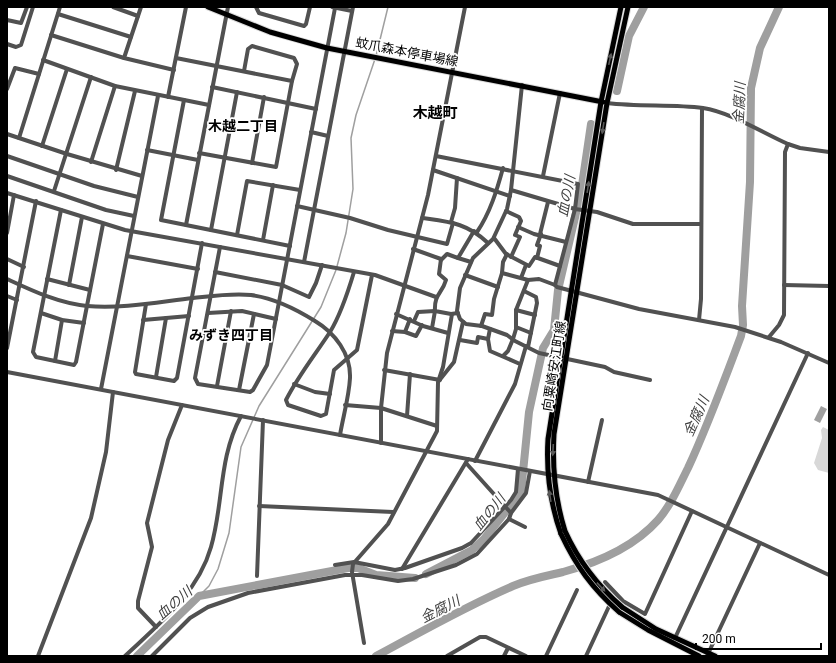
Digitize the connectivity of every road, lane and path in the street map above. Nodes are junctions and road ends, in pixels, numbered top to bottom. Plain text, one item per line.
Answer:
1 (26, 7) edge
2 (33, 7) edge
3 (60, 7) edge
4 (113, 7) edge
5 (141, 7) edge
6 (186, 7) edge
7 (208, 7) edge
8 (228, 7) edge
9 (256, 7) edge
10 (310, 7) edge
11 (334, 7) edge
12 (465, 7) edge
13 (621, 7) edge
14 (628, 7) edge
15 (352, 9) edge
16 (58, 14) junction
17 (226, 15) junction
18 (138, 16) junction
19 (7, 20) edge
20 (51, 35) junction
21 (131, 38) junction
22 (7, 44) edge
23 (327, 48) junction
24 (344, 52) junction
25 (124, 58) junction
26 (176, 58) junction
27 (43, 60) junction
28 (216, 67) junction
29 (7, 69) edge
30 (67, 69) junction
31 (13, 70) junction
32 (174, 70) junction
33 (244, 71) junction
34 (452, 72) junction
35 (39, 74) junction
36 (91, 77) junction
37 (292, 81) junction
38 (114, 86) junction
39 (522, 86) junction
40 (212, 87) junction
41 (7, 89) edge
42 (135, 91) junction
43 (237, 92) junction
44 (560, 93) junction
45 (158, 96) junction
46 (168, 97) junction
47 (264, 97) junction
48 (184, 100) junction
49 (288, 102) junction
50 (601, 102) junction
51 (607, 103) junction
52 (209, 105) junction
53 (702, 108) junction
54 (316, 109) junction
55 (311, 132) junction
56 (7, 134) edge
57 (328, 136) junction
58 (18, 138) junction
59 (788, 144) junction
60 (42, 146) junction
61 (147, 150) junction
62 (829, 152) edge
63 (200, 153) junction
64 (66, 154) junction
65 (173, 155) junction
66 (7, 156) edge
67 (436, 156) junction
68 (225, 158) junction
69 (198, 160) junction
70 (91, 162) junction
71 (252, 163) junction
72 (503, 168) junction
73 (116, 170) junction
74 (433, 170) junction
75 (513, 170) junction
76 (60, 174) junction
77 (7, 176) edge
78 (142, 176) junction
79 (544, 176) junction
80 (457, 178) junction
81 (273, 185) junction
82 (300, 190) junction
83 (511, 190) junction
84 (54, 191) junction
85 (497, 191) junction
86 (7, 193) edge
87 (14, 195) junction
88 (510, 196) junction
89 (138, 197) junction
90 (36, 202) junction
91 (548, 202) junction
92 (297, 206) junction
93 (575, 209) junction
94 (61, 210) junction
95 (314, 210) junction
96 (506, 211) junction
97 (586, 212) junction
98 (134, 216) junction
99 (82, 217) junction
100 (422, 218) junction
101 (452, 222) junction
102 (103, 224) junction
103 (701, 224) junction
104 (186, 225) junction
105 (518, 227) junction
106 (211, 230) junction
107 (131, 231) junction
108 (476, 232) junction
109 (7, 233) edge
110 (540, 234) junction
111 (237, 235) junction
112 (416, 237) junction
113 (494, 238) junction
114 (263, 240) junction
115 (566, 242) junction
116 (488, 243) junction
117 (202, 244) junction
118 (447, 244) junction
119 (290, 246) junction
120 (220, 247) junction
121 (413, 249) junction
122 (447, 254) junction
123 (509, 255) junction
124 (126, 256) junction
125 (287, 258) junction
126 (458, 258) junction
127 (537, 258) junction
128 (7, 259) edge
129 (441, 260) junction
130 (304, 262) junction
131 (471, 262) junction
132 (526, 264) junction
133 (322, 265) junction
134 (560, 266) junction
135 (24, 267) junction
136 (198, 269) junction
137 (216, 272) junction
138 (354, 272) junction
139 (502, 273) junction
140 (372, 275) junction
141 (465, 275) junction
142 (521, 278) junction
143 (7, 279) edge
144 (47, 279) junction
145 (528, 280) junction
146 (404, 284) junction
147 (20, 285) junction
148 (69, 285) junction
149 (282, 285) junction
150 (784, 285) junction
151 (829, 286) edge
152 (498, 287) junction
153 (557, 287) junction
154 (90, 290) junction
155 (524, 291) junction
156 (575, 291) junction
157 (7, 296) edge
158 (44, 296) junction
159 (211, 296) junction
160 (193, 298) junction
161 (436, 298) junction
162 (17, 300) junction
163 (279, 302) junction
164 (146, 304) junction
165 (87, 306) junction
166 (117, 306) junction
167 (516, 310) junction
168 (231, 311) junction
169 (435, 311) junction
170 (41, 313) junction
171 (208, 313) junction
172 (458, 313) junction
173 (254, 314) junction
174 (396, 314) junction
175 (452, 314) junction
176 (535, 315) junction
177 (189, 316) junction
178 (166, 318) junction
179 (276, 318) junction
180 (62, 320) junction
181 (143, 320) junction
182 (412, 320) junction
183 (699, 320) junction
184 (463, 322) junction
185 (84, 323) junction
186 (422, 325) junction
187 (481, 326) junction
188 (516, 327) junction
189 (432, 328) junction
190 (490, 329) junction
191 (392, 331) junction
192 (330, 332) junction
193 (405, 332) junction
194 (448, 333) junction
195 (531, 333) junction
196 (769, 338) junction
197 (488, 339) junction
198 (513, 339) junction
199 (460, 340) junction
200 (527, 346) junction
201 (7, 348) edge
202 (808, 353) junction
203 (503, 356) junction
204 (561, 358) junction
205 (347, 359) junction
206 (567, 359) junction
207 (54, 360) junction
208 (829, 363) edge
209 (520, 364) junction
210 (384, 370) junction
211 (7, 372) edge
212 (410, 374) junction
213 (156, 377) junction
214 (440, 380) junction
215 (650, 380) dead end
216 (294, 384) junction
217 (217, 386) junction
218 (100, 389) junction
219 (239, 390) junction
220 (113, 392) junction
221 (330, 394) junction
222 (182, 405) junction
223 (345, 405) junction
224 (381, 408) junction
225 (241, 416) junction
226 (407, 416) junction
227 (260, 420) junction
228 (602, 420) dead end
229 (437, 426) junction
230 (340, 435) junction
231 (381, 443) junction
232 (425, 451) junction
233 (475, 460) junction
234 (467, 461) junction
235 (518, 469) junction
236 (529, 471) junction
237 (547, 473) junction
238 (553, 475) junction
239 (588, 482) junction
240 (259, 506) junction
241 (505, 506) junction
242 (692, 511) junction
243 (393, 512) junction
244 (511, 513) junction
245 (509, 519) junction
246 (525, 527) dead end
247 (727, 528) junction
248 (563, 532) junction
249 (760, 543) junction
250 (354, 563) junction
251 (335, 565) dead end
252 (402, 569) junction
253 (352, 574) junction
254 (829, 575) edge
255 (257, 576) dead end
256 (605, 582) dead end
257 (577, 590) dead end
258 (615, 593) junction
259 (620, 610) junction
260 (156, 627) junction
261 (675, 638) junction
262 (364, 643) dead end
263 (508, 648) junction
264 (708, 654) edge
265 (38, 656) edge
266 (125, 656) edge
267 (152, 656) edge
268 (447, 656) edge
269 (504, 656) edge
270 (526, 656) edge
271 (546, 656) edge
272 (586, 656) edge
273 (700, 656) edge
274 (715, 656) edge

1 - 19 street
2 - 22 street
3 - 16 street
4 - 18 street
5 - 18 street
6 - 26 street
7 - 17 main road, 蚊爪森本停車場線
8 - 17 street
9 - 10 street
11 - 15 street
11 - 23 street
12 - 34 street
50 -> 13 main road, 向粟崎安江町線
14 - 51 main road, 向粟崎安江町線
15 - 24 street
16 - 20 street
16 - 21 street
17 - 23 main road, 蚊爪森本停車場線
17 - 28 street
18 - 21 street
20 - 25 street
20 - 27 street
21 - 25 street
23 - 24 main road, 蚊爪森本停車場線
23 - 54 street
24 - 34 main road, 蚊爪森本停車場線
24 - 57 street
25 - 32 street
26 - 28 street
26 - 32 street
27 - 30 street
27 - 35 street
28 - 33 street
28 - 40 street
29 - 31 street
30 - 36 street
30 - 60 street
31 - 35 street
31 - 41 street
32 - 46 street
33 - 37 street
33 - 37 street
34 - 39 main road, 蚊爪森本停車場線
34 - 67 street
35 - 58 street
36 - 38 street
36 - 64 street
37 - 49 street
38 - 42 street
38 - 70 street
39 - 44 main road, 蚊爪森本停車場線
39 - 75 street
40 - 43 street
40 - 52 street
42 - 45 street
42 - 73 street
43 - 47 street
43 - 68 street
44 - 50 main road, 蚊爪森本停車場線
44 - 79 street
45 - 46 street
45 - 61 street
46 - 48 street
47 - 49 street
47 - 71 street
48 - 52 street
48 - 65 street
49 - 54 street
49 - 71 street
50 - 51 main road, 蚊爪森本停車場線
97 -> 50 main road, 向粟崎安江町線
51 - 53 street
51 -> 97 main road, 向粟崎安江町線
52 - 63 street
53 - 59 street
53 - 103 street
54 - 55 street
55 - 57 street
55 - 82 street
56 - 58 street
57 - 95 street
58 - 60 street
59 - 62 street
59 - 150 street
60 - 64 street
61 - 65 street
61 - 78 street
63 - 68 street
63 - 69 street
64 - 70 street
64 - 76 street
65 - 69 street
65 - 104 street
66 - 76 street
67 - 72 street
67 - 74 street
68 - 71 street
68 - 106 street
69 - 104 street
70 - 73 street
72 - 75 street
72 - 85 street
73 - 78 street
74 - 80 street
74 - 100 street
75 - 79 street
75 - 83 street
76 - 84 street
76 - 89 street
77 - 84 street
78 - 89 street
79 - 93 street
80 - 85 street
80 - 101 street
81 - 82 street
81 - 111 street
81 - 114 street
82 - 92 street
83 - 88 street
83 - 91 street
84 - 98 street
85 - 88 street
85 - 108 street
86 - 87 street
87 - 90 street
87 - 109 street
88 - 96 street
89 - 98 street
90 - 94 street
90 - 135 street
91 - 93 street
91 - 110 street
92 - 95 street
92 - 119 street
93 - 97 street
93 - 115 street
94 - 99 street
94 - 144 street
95 - 112 street
95 - 130 street
96 - 105 street
96 - 113 street
97 - 103 street
97 - 156 main road, 向粟崎安江町線
98 - 107 street
99 - 102 street
99 - 148 street
100 - 101 street
100 - 112 street
101 - 108 street
101 - 118 street
102 - 107 street
102 - 154 street
103 - 183 street
104 - 106 street
105 - 110 street
105 - 123 street
106 - 111 street
107 - 117 street
107 - 124 street
108 - 116 street
108 - 126 street
110 - 115 street
110 - 127 street
111 - 114 street
112 - 118 street
112 - 121 street
113 - 116 street
113 - 123 street
114 - 119 street
115 - 134 street
116 - 131 street
117 - 120 street
117 - 136 street
118 - 122 street
119 - 125 street
120 - 125 street
120 - 137 street
121 - 129 street
121 - 146 street
122 - 126 street
122 - 129 street
123 - 132 street
123 - 139 street
124 - 136 street
124 - 166 street
125 - 130 street
125 - 149 street
126 - 131 street
127 - 132 street
127 - 134 street
128 - 135 street
129 - 161 street
130 - 133 street
131 - 141 street
132 - 142 street
133 - 138 street
133 - 149 street
134 - 153 street
135 - 147 street
136 - 160 street
137 - 149 street
137 - 159 street
138 - 140 street
138 - 192 street
139 - 142 street
139 - 152 street
140 - 146 street
140 - 205 street
141 - 152 street
141 - 172 street
142 - 145 street
143 - 147 street
144 - 148 street
144 - 158 street
145 - 153 street
145 - 155 street
146 - 161 street
146 - 174 street
147 - 158 street
147 - 162 street
148 - 154 street
149 - 163 street
150 - 151 street
150 - 196 street
152 - 187 street
153 - 156 street
154 - 165 street
155 - 167 street
155 - 176 street
156 - 183 street
156 - 204 main road, 向粟崎安江町線
156 - 206 main road, 向粟崎安江町線
157 - 162 street
158 - 165 street
158 - 170 street
159 - 160 street
159 - 163 street
159 - 171 street
160 - 164 street
160 - 177 street
161 - 169 street
162 - 201 street
163 - 179 street
163 - 192 street
164 - 166 street
164 - 181 street
165 - 166 street
165 - 185 street
166 - 218 street
167 - 176 street
167 - 188 street
168 - 171 street
168 - 173 street
168 - 217 street
169 - 175 street
169 - 182 street
169 - 189 street
170 - 180 street
170 - 207 street
171 - 217 street
172 - 175 street
172 - 184 street
173 - 179 street
173 - 219 street
174 - 182 street
174 - 191 street
175 - 194 street
176 - 195 street
177 - 178 street
177 - 213 street
178 - 181 street
178 - 213 street
179 - 219 street
180 - 185 street
180 - 207 street
181 - 213 street
182 - 186 street
182 - 193 street
183 - 196 street
184 - 187 street
184 - 199 street
185 - 207 street
186 - 189 street
186 - 193 street
187 - 190 street
188 - 195 street
188 - 198 street
189 - 194 street
190 - 197 street
190 - 198 street
191 - 193 street
191 - 210 street
192 - 205 street
192 - 216 street
194 - 214 street
195 - 200 street
196 - 202 street
197 - 199 street
197 - 203 street
198 - 200 street
198 - 203 street
199 - 214 street
200 - 204 street
200 - 209 street
202 - 208 street
202 - 247 street
203 - 209 street
204 - 206 street
204 - 237 main road, 向粟崎安江町線
205 - 221 street
205 - 223 street
206 - 215 street
206 -> 238 main road, 向粟崎安江町線
209 - 233 street
210 - 212 street
210 - 224 street
211 - 218 street
212 - 214 street
212 - 226 street
214 - 229 street
216 - 221 street
216 - 221 street
217 - 219 street
218 - 220 street
220 - 222 street
220 - 265 street
222 - 225 street
222 - 260 street
223 - 224 street
223 - 230 street
224 - 226 street
224 - 231 street
225 - 227 street
225 - 260 street
226 - 229 street
227 - 230 street
227 - 240 street
228 - 239 street
229 - 232 street
230 - 231 street
231 - 232 street
232 - 234 street
232 - 243 street
233 - 234 street
233 - 235 street
234 - 241 street
234 - 252 street
235 - 236 street
235 - 241 street
236 - 237 street
236 - 244 street
237 - 238 street
248 -> 237 main road, 向粟崎安江町線
238 - 239 street
238 - 248 main road, 向粟崎安江町線
239 - 242 street
240 - 243 street
240 - 255 street
241 - 244 street
241 - 252 street
242 - 247 street
242 - 258 street
243 - 250 street
244 - 245 street
245 - 246 street
245 - 253 street
247 - 249 street
247 - 261 street
248 - 259 main road, 向粟崎安江町線, bridge
249 - 254 street
249 - 264 street
250 - 251 street
250 - 252 street
250 - 253 street
253 - 262 street
253 - 267 street
256 - 258 street
257 - 271 street
258 - 272 street
259 - 261 main road, 向粟崎安江町線
259 - 273 main road, 向粟崎安江町線
260 - 266 street
261 - 264 main road, 向粟崎安江町線
263 - 268 street
263 - 269 street
263 - 270 street
264 - 274 main road, 向粟崎安江町線

